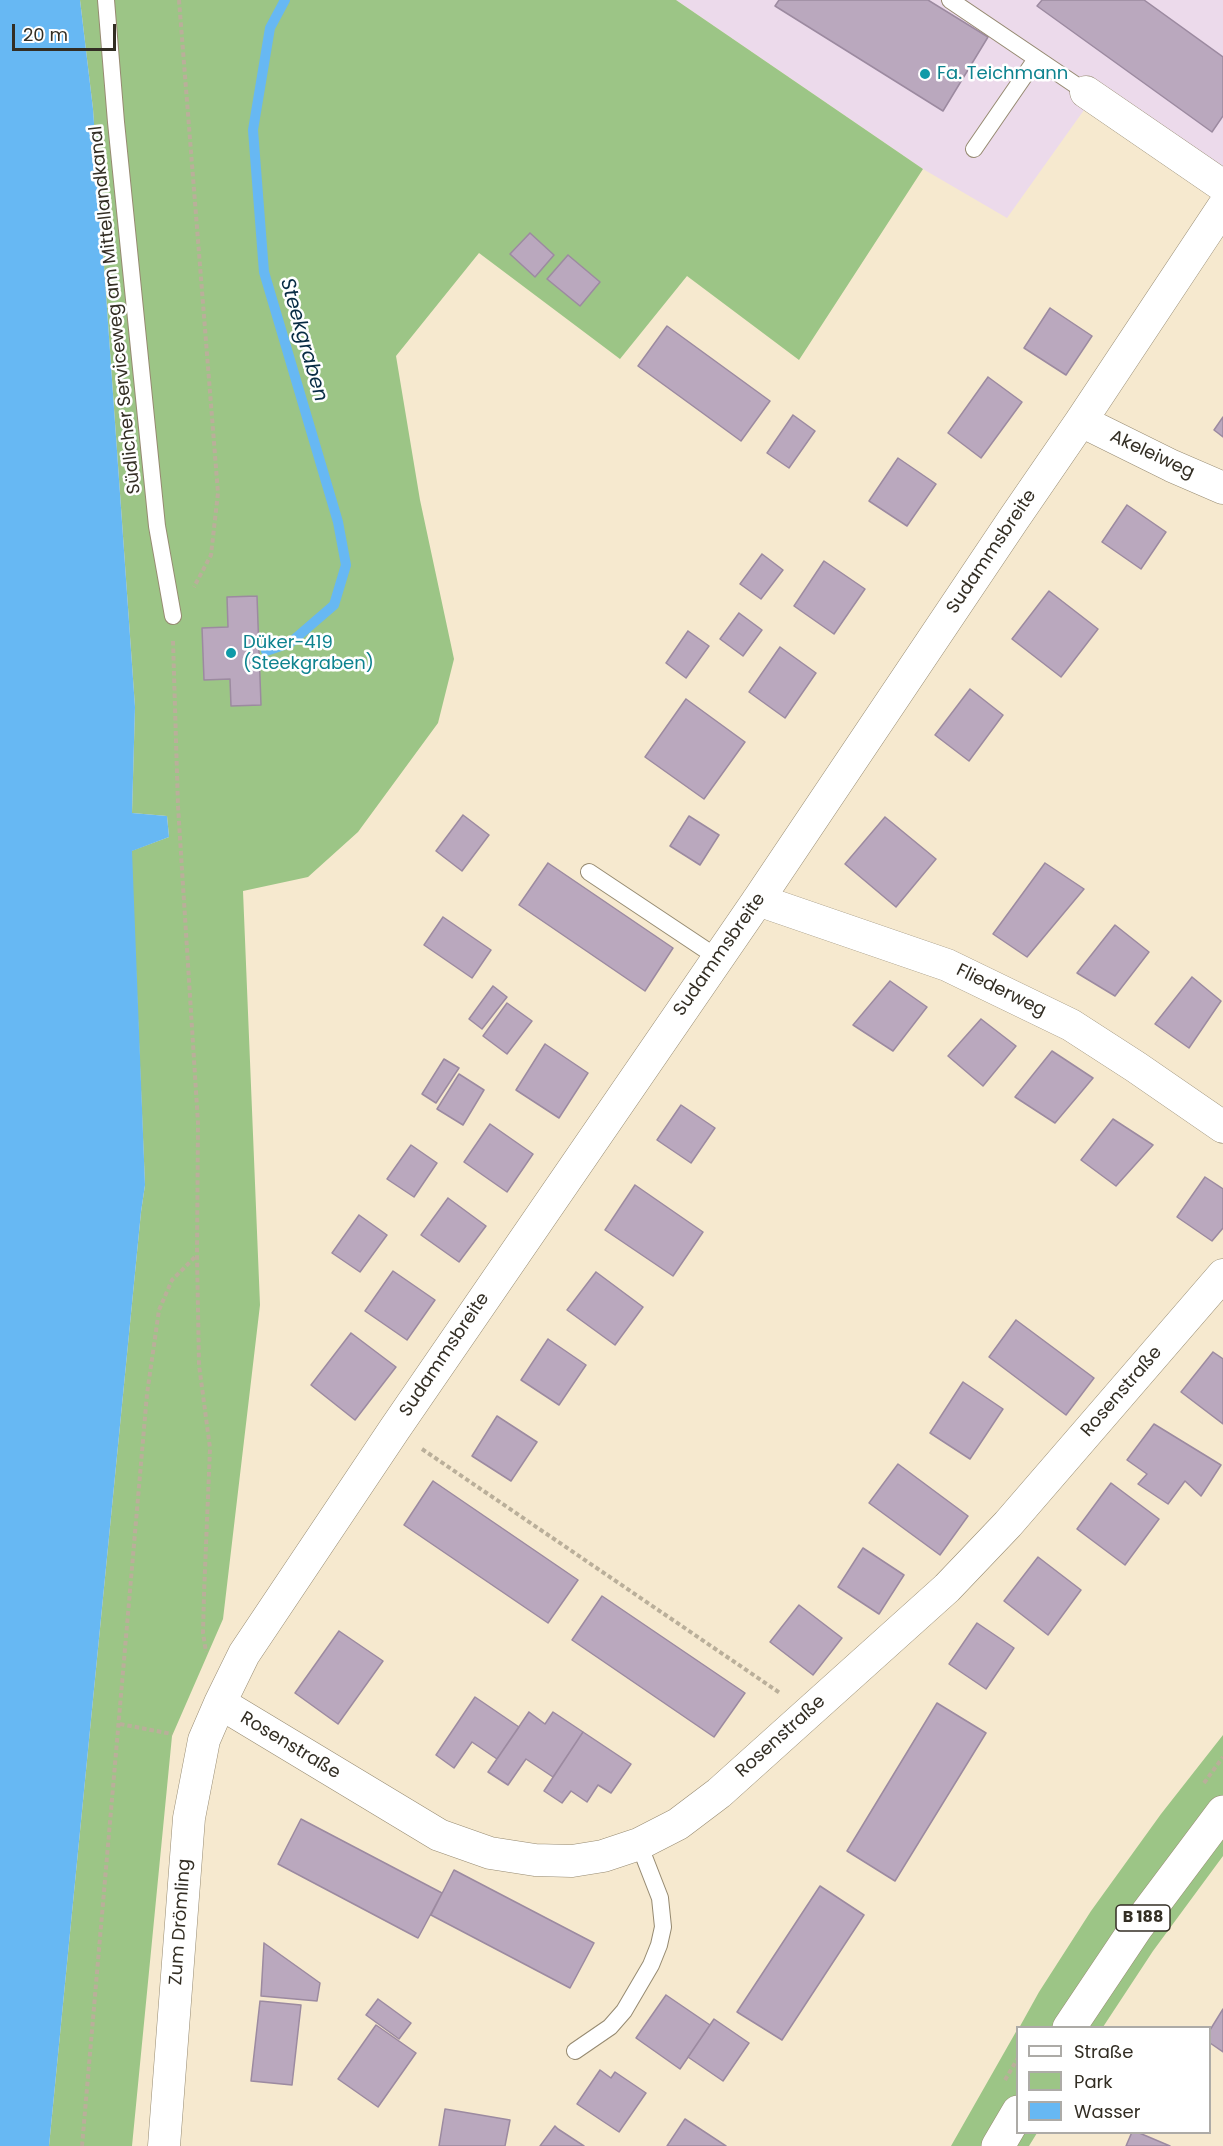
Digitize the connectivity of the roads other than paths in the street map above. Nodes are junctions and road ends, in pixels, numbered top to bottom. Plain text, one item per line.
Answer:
1 (106, 0) edge
2 (950, 0) edge
3 (1036, 58) junction
4 (1086, 92) joint
5 (974, 149) dead end
6 (1223, 186) edge
7 (1223, 207) edge
8 (1082, 421) junction
9 (1223, 488) edge
10 (173, 616) road end
11 (589, 872) dead end
12 (758, 900) junction
13 (718, 958) junction
14 (1223, 1127) edge
15 (1223, 1275) edge
16 (220, 1703) junction
17 (1223, 1812) edge
18 (639, 1844) junction
19 (1070, 2026) edge
20 (575, 2051) dead end
21 (1016, 2114) edge
22 (164, 2146) edge
23 (998, 2146) edge

1 - 10 lane, Südlicher Serviceweg am Mittellandkanal
2 - 3 lane
3 - 4 lane
3 - 5 lane
4 - 6 street
7 - 8 street, Sudammsbreite
8 - 9 street, Akeleiweg
8 - 12 street, Sudammsbreite
11 - 13 lane
12 - 13 street, Sudammsbreite
12 - 14 street, Fliederweg
13 - 16 street, Sudammsbreite
15 - 18 street, Rosenstraße
16 - 18 street, Rosenstraße
16 - 22 street, Zum Drömling
17 - 19 main road, B 188
18 - 20 lane
21 - 23 main road

